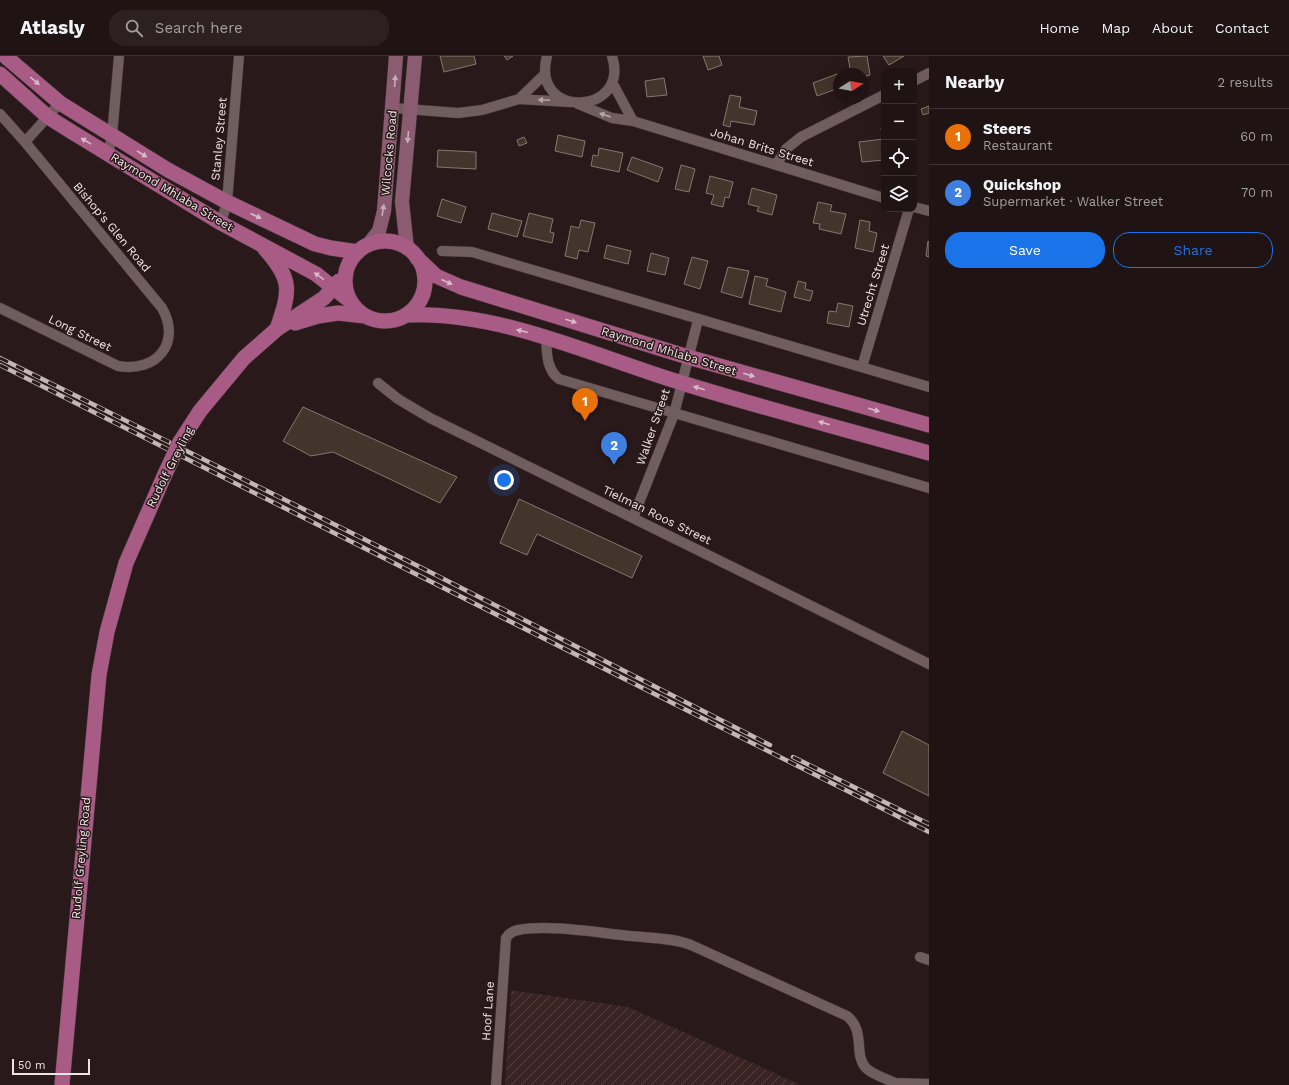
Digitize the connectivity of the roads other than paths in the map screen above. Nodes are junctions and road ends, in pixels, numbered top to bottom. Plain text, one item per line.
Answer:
1 (5, 56) edge
2 (120, 56) edge
3 (239, 56) edge
4 (396, 56) edge
5 (415, 56) edge
6 (547, 56) edge
7 (615, 58) edge
8 (929, 73) edge
9 (0, 74) edge
10 (545, 74) junction
11 (917, 79) edge
12 (612, 82) junction
13 (881, 97) edge
14 (519, 99) junction
15 (60, 103) junction
16 (574, 103) junction
17 (393, 108) junction
18 (410, 110) junction
19 (1, 115) edge
20 (48, 116) junction
21 (633, 121) junction
22 (112, 136) junction
23 (25, 142) junction
24 (108, 154) junction
25 (776, 165) junction
26 (881, 197) edge
27 (227, 202) junction
28 (917, 208) edge
29 (929, 211) edge
30 (908, 212) edge
31 (221, 223) junction
32 (259, 242) junction
33 (363, 248) junction
34 (442, 251) dead end
35 (412, 253) junction
36 (346, 272) junction
37 (333, 287) junction
38 (350, 300) junction
39 (0, 308) edge
40 (407, 315) junction
41 (365, 316) junction
42 (698, 320) junction
43 (277, 329) junction
44 (546, 337) junction
45 (688, 357) junction
46 (150, 363) joint
47 (862, 367) junction
48 (378, 383) dead end
49 (681, 383) junction
50 (929, 387) edge
51 (674, 414) junction
52 (929, 425) edge
53 (929, 453) edge
54 (929, 488) edge
55 (633, 518) junction
56 (107, 632) joint
57 (929, 664) edge
58 (897, 1084) edge
59 (929, 1084) edge
60 (62, 1085) edge
61 (496, 1085) edge

1 -> 15 main road, Raymond Mhlaba Street
2 - 22 street
3 - 27 street, Stanley Street
17 -> 4 street, Wilcocks Road
5 - 18 street, Wilcocks Road
6 - 10 street
7 - 12 street
8 - 11 street
9 - 20 main road, Raymond Mhlaba Street
10 - 14 street
10 - 16 street
12 - 16 street
12 - 21 street
13 - 25 street
16 -> 14 street
14 - 18 street
15 - 20 street
15 - 22 main road, Raymond Mhlaba Street
21 -> 16 street, Johan Brits Street
17 - 18 street
33 -> 17 street, Wilcocks Road
18 -> 35 street, Wilcocks Road
19 - 23 street, Bishop's Glen Road
20 - 23 street
24 -> 20 main road, Raymond Mhlaba Street
21 - 25 street, Johan Brits Street
22 - 24 street
22 -> 27 main road, Raymond Mhlaba Street
23 - 46 street, Bishop's Glen Road
24 - 31 main road, Raymond Mhlaba Street
25 - 26 street, Johan Brits Street
27 - 31 street, Stanley Street
27 -> 33 main road, Raymond Mhlaba Street
28 - 29 street
30 - 47 street, Utrecht Street
31 - 32 main road, Raymond Mhlaba Street
37 -> 32 main road, Raymond Mhlaba Street
32 - 43 main road
33 - 35 main road, Raymond Mhlaba Street
33 - 36 main road
34 - 42 street
35 - 40 main road, Raymond Mhlaba Street
35 -> 45 main road, Raymond Mhlaba Street
36 - 37 main road, Rudolf Greyling
36 - 38 main road, Raymond Mhlaba Street
37 - 38 main road, Raymond Mhlaba Street
37 - 43 main road, Rudolf Greyling
38 - 41 main road, Raymond Mhlaba Street
39 - 46 street, Long Street
40 - 41 main road, Raymond Mhlaba Street
44 -> 40 main road, Raymond Mhlaba Street
41 - 43 main road, Rudolf Greyling
42 - 45 street, Walker Street
42 - 47 street
43 - 56 main road, Rudolf Greyling, bridge
44 - 49 main road, Raymond Mhlaba Street
44 - 51 street
45 - 49 street, Walker Street
45 -> 52 main road, Raymond Mhlaba Street
47 - 50 street
48 - 55 street, Tielman Roos Street
49 - 51 street, Walker Street
53 -> 49 main road, Raymond Mhlaba Street
51 - 54 street
51 - 55 street, Walker Street
55 - 57 street, Tielman Roos Street
56 - 60 main road, Rudolf Greyling Road
58 - 59 street
58 - 61 street, Hoof Lane

